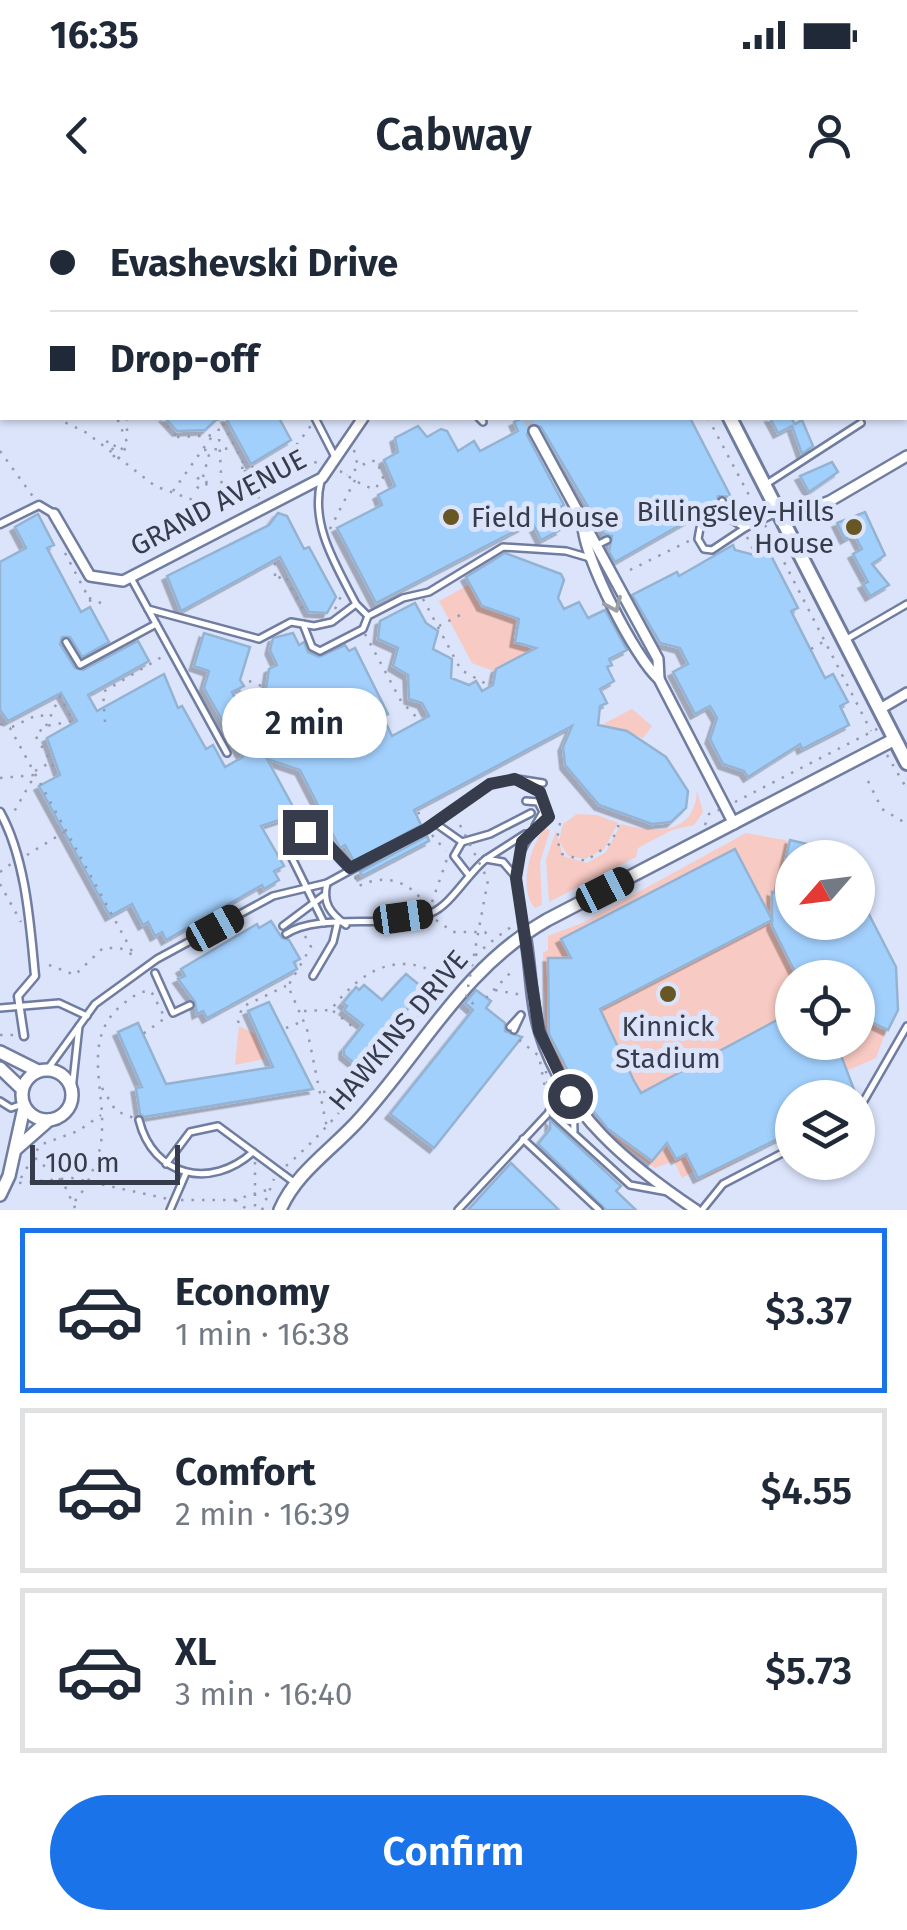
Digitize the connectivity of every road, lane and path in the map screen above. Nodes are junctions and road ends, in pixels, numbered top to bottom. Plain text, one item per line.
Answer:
1 (60, 420) edge
2 (118, 420) edge
3 (127, 420) edge
4 (162, 420) edge
5 (219, 420) edge
6 (220, 420) edge
7 (314, 420) edge
8 (316, 420) edge
9 (365, 420) edge
10 (709, 420) edge
11 (731, 420) edge
12 (861, 423) dead end
13 (534, 431) tunnel mouth
14 (216, 435) junction
15 (127, 442) junction
16 (236, 448) junction
17 (220, 449) junction
18 (202, 450) junction
19 (211, 450) junction
20 (354, 450) dead end
21 (0, 451) edge
22 (907, 456) edge
23 (115, 459) junction
24 (320, 462) dead end
25 (282, 465) junction
26 (338, 465) junction
27 (262, 466) junction
28 (358, 467) junction
29 (244, 468) junction
30 (347, 475) junction
31 (322, 478) junction
32 (765, 485) junction
33 (171, 493) junction
34 (262, 496) junction
35 (248, 498) junction
36 (722, 501) dead end
37 (196, 502) junction
38 (39, 504) junction
39 (223, 511) junction
40 (728, 512) junction
41 (54, 514) joint
42 (781, 516) junction
43 (224, 519) dead end
44 (762, 519) junction
45 (0, 524) edge
46 (766, 526) junction
47 (744, 528) junction
48 (690, 539) dead end
49 (599, 549) junction
50 (755, 553) dead end
51 (275, 563) dead end
52 (630, 570) dead end
53 (131, 578) junction
54 (342, 593) dead end
55 (421, 595) junction
56 (102, 602) dead end
57 (356, 604) junction
58 (907, 604) edge
59 (93, 606) dead end
60 (148, 609) junction
61 (330, 613) dead end
62 (462, 614) dead end
63 (368, 616) junction
64 (316, 618) dead end
65 (156, 624) junction
66 (303, 624) junction
67 (438, 627) junction
68 (365, 634) dead end
69 (845, 640) junction
70 (825, 641) junction
71 (66, 642) dead end
72 (811, 648) dead end
73 (166, 655) dead end
74 (658, 679) junction
75 (248, 681) dead end
76 (490, 686) dead end
77 (907, 693) edge
78 (880, 709) junction
79 (48, 716) junction
80 (105, 722) dead end
81 (420, 722) dead end
82 (0, 724) edge
83 (46, 726) junction
84 (10, 728) junction
85 (896, 739) junction
86 (282, 744) dead end
87 (881, 746) junction
88 (228, 753) dead end
89 (51, 762) junction
90 (907, 763) edge
91 (56, 772) dead end
92 (34, 773) junction
93 (0, 778) edge
94 (515, 779) junction
95 (868, 781) dead end
96 (543, 783) dead end
97 (907, 789) edge
98 (526, 801) dead end
99 (725, 807) junction
100 (556, 809) dead end
101 (0, 812) edge
102 (418, 812) dead end
103 (532, 813) dead end
104 (549, 817) junction
105 (434, 822) junction
106 (620, 822) dead end
107 (560, 823) dead end
108 (7, 824) junction
109 (734, 824) junction
110 (907, 824) edge
111 (460, 826) dead end
112 (704, 828) dead end
113 (426, 829) junction
114 (66, 831) junction
115 (531, 831) junction
116 (462, 842) junction
117 (486, 859) junction
118 (17, 860) junction
119 (350, 868) junction
120 (0, 872) edge
121 (468, 874) junction
122 (516, 878) junction
123 (327, 883) junction
124 (0, 884) edge
125 (305, 888) junction
126 (324, 896) junction
127 (314, 904) junction
128 (429, 910) junction
129 (522, 919) junction
130 (325, 924) junction
131 (337, 924) junction
132 (346, 925) junction
133 (283, 926) dead end
134 (303, 932) dead end
135 (286, 934) dead end
136 (525, 934) junction
137 (32, 940) junction
138 (491, 940) junction
139 (49, 965) dead end
140 (512, 971) dead end
141 (154, 973) dead end
142 (313, 976) dead end
143 (448, 981) junction
144 (288, 986) junction
145 (492, 990) junction
146 (523, 996) dead end
147 (486, 998) dead end
148 (20, 1004) junction
149 (535, 1004) junction
150 (190, 1005) dead end
151 (476, 1006) dead end
152 (0, 1008) edge
153 (332, 1010) junction
154 (301, 1011) junction
155 (87, 1016) junction
156 (238, 1022) dead end
157 (303, 1022) junction
158 (80, 1026) junction
159 (353, 1026) dead end
160 (907, 1026) edge
161 (286, 1028) dead end
162 (512, 1028) dead end
163 (143, 1034) dead end
164 (24, 1036) dead end
165 (519, 1040) dead end
166 (0, 1052) edge
167 (545, 1062) dead end
168 (0, 1068) edge
169 (42, 1070) junction
170 (570, 1074) dead end
171 (99, 1082) junction
172 (364, 1086) junction
173 (545, 1086) junction
174 (875, 1087) edge
175 (22, 1089) junction
176 (72, 1090) junction
177 (321, 1093) junction
178 (571, 1097) junction
179 (0, 1101) edge
180 (23, 1106) junction
181 (549, 1106) junction
182 (102, 1114) junction
183 (49, 1120) junction
184 (139, 1120) joint
185 (551, 1120) dead end
186 (328, 1129) junction
187 (575, 1134) junction
188 (523, 1139) junction
189 (16, 1149) junction
190 (255, 1154) junction
191 (34, 1156) junction
192 (775, 1157) edge
193 (166, 1164) junction
194 (279, 1172) junction
195 (186, 1173) junction
196 (58, 1178) junction
197 (90, 1182) junction
198 (295, 1184) junction
199 (269, 1189) junction
200 (671, 1192) junction
201 (255, 1193) junction
202 (0, 1195) edge
203 (172, 1199) junction
204 (234, 1200) junction
205 (74, 1202) junction
206 (76, 1210) edge
207 (170, 1210) edge
208 (248, 1210) edge
209 (255, 1210) edge
210 (262, 1210) edge
211 (280, 1210) edge
212 (458, 1210) edge
213 (598, 1210) edge
214 (699, 1210) edge

1 - 23 path
2 - 15 path
3 - 15 path
4 - 14 path
5 - 14 path
6 - 16 path
7 - 25 path
8 - 26 lane
9 - 26 street, GRAND AVENUE
10 - 44 path
11 - 32 main road
12 - 32 lane
13 - 49 street
14 - 17 path
14 - 18 path
15 - 23 path
15 - 23 path
16 - 17 path
16 - 29 path
17 - 19 path
17 - 39 path
18 - 19 path
18 - 33 path
19 - 37 path
20 - 28 path
21 - 38 path
22 - 42 street
23 - 33 path
24 - 25 path
25 - 27 path
26 - 30 path
26 - 31 street, GRAND AVENUE
27 - 29 path
27 - 34 path
28 - 30 path
28 - 30 path
29 - 34 path
29 - 35 path
31 - 53 street, GRAND AVENUE
31 - 57 lane
32 - 42 main road
33 - 37 path
34 - 35 path
35 - 39 path
36 - 40 lane
37 - 39 path
38 - 41 street
38 - 45 street
39 - 43 path
40 - 47 lane
40 - 47 lane
41 - 53 street, GRAND AVENUE
42 - 44 lane
42 - 69 main road
44 - 46 path
44 - 47 lane
46 - 50 path
46 - 70 path
48 - 52 path
49 - 55 lane
49 -> 74 street
49 - 74 street
51 - 64 path
53 - 60 lane
54 - 61 path
55 - 63 lane
55 - 67 path
56 - 59 path
57 - 63 lane
57 - 66 lane
58 - 69 lane
60 - 65 lane
60 - 66 lane
62 - 67 path
63 - 66 lane
65 - 71 lane
65 - 88 lane
67 - 76 path
68 - 81 path
69 - 78 main road
70 - 72 path
70 - 99 path
73 - 80 path
74 - 99 street
75 - 86 path
77 - 78 street
78 - 85 main road
79 - 83 path
79 - 83 path
79 - 84 path
82 - 84 path
83 - 89 path
84 - 92 path
85 - 87 street, HAWKINS DRIVE
85 - 90 main road
87 - 97 path
87 - 109 street, HAWKINS DRIVE
89 - 91 path
89 - 92 path
92 - 93 path
92 - 108 path
92 - 114 path
94 - 96 lane
94 - 104 lane
94 - 105 lane
95 - 110 path
98 - 115 lane
99 - 109 street
99 - 112 path
100 - 104 lane
101 - 108 street
102 - 113 path
103 - 116 lane
104 - 115 lane
105 - 113 lane
105 - 116 lane
106 - 107 path
108 - 118 street
109 - 136 street, HAWKINS DRIVE
111 - 151 path, bridge
113 - 119 lane
113 - 128 path
114 - 118 path
114 - 139 path
115 - 117 lane
115 - 122 lane
116 - 121 lane
117 - 121 lane
117 - 122 lane
118 - 120 path
118 - 137 street
119 - 123 lane
119 - 125 lane
119 - 128 path
121 - 128 lane
122 - 129 lane
123 - 125 lane
123 - 126 lane
124 - 137 path
125 - 127 lane
125 - 155 lane
126 - 127 lane
126 - 132 lane
127 - 130 lane
127 - 133 lane
128 - 132 lane
128 - 138 path
129 - 136 lane
129 - 138 path
130 - 131 lane
130 - 135 lane
131 - 132 lane
131 - 142 lane
134 - 144 path
136 - 149 street
136 - 198 street, HAWKINS DRIVE
137 - 148 street
138 - 143 path
140 - 145 path
141 - 150 lane
143 - 153 path
143 - 172 path
144 - 154 path
144 - 156 path
145 - 146 path
145 - 147 path
148 - 152 lane
148 - 155 lane
148 - 164 street
149 - 162 lane
149 - 178 street
153 - 154 path
153 - 159 path
154 - 157 path
155 - 158 lane
157 - 161 path
157 - 177 path
158 - 169 lane
158 - 176 lane
160 - 174 lane
163 - 171 path
165 - 173 path, bridge
166 - 169 street
167 - 181 path
168 - 175 street
169 - 175 street
169 - 176 street
170 - 173 path, bridge
171 - 182 path
171 - 184 path
172 - 177 path
172 - 186 path
173 - 185 path, bridge
175 - 180 street
176 - 183 street
177 - 186 path
178 - 181 lane
178 - 187 lane
178 - 200 street
179 - 180 lane
180 - 183 street
180 - 189 street
181 - 187 lane
181 - 188 lane
182 - 191 path
182 - 197 path
183 - 189 street
184 - 193 lane
186 - 194 path
187 - 200 lane
188 - 212 lane
188 - 213 lane
189 - 202 street
190 - 193 lane
190 - 194 lane
190 - 195 lane
190 - 201 path
191 - 196 path
191 - 196 path
192 - 214 lane
193 - 195 lane
194 - 198 lane
194 - 199 path
195 - 203 lane
196 - 197 path
196 - 205 path
197 - 203 path
197 - 205 path
198 - 211 street, HAWKINS DRIVE
199 - 201 path
199 - 210 path
200 - 214 street
201 - 204 path
201 - 209 path
203 - 204 path
203 - 207 lane
204 - 208 path
205 - 206 path

